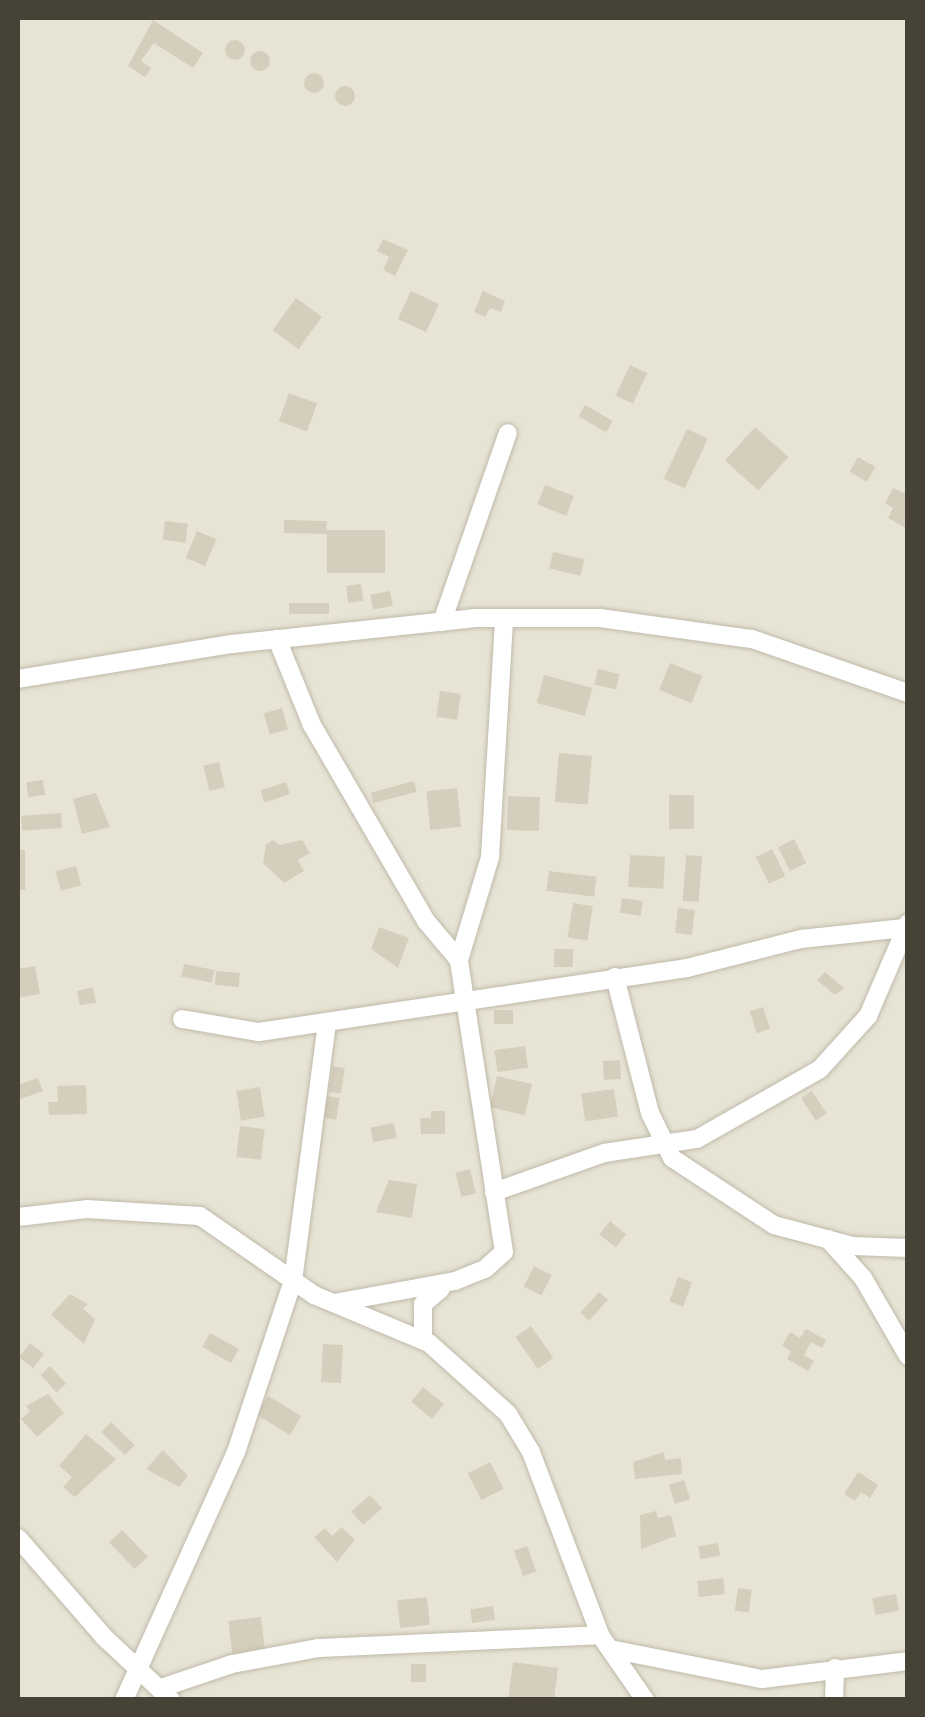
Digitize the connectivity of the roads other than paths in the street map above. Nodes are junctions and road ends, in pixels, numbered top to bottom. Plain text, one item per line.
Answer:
1 (508, 433) dead end
2 (504, 618) junction
3 (442, 622) junction
4 (277, 639) junction
5 (18, 679) edge
6 (908, 693) edge
7 (906, 926) edge
8 (459, 960) junction
9 (615, 977) junction
10 (462, 996) junction
11 (182, 1019) dead end
12 (327, 1022) junction
13 (664, 1148) junction
14 (494, 1192) junction
15 (18, 1217) edge
16 (828, 1238) junction
17 (908, 1248) edge
18 (292, 1281) junction
19 (455, 1281) junction
20 (331, 1304) junction
21 (423, 1340) junction
22 (908, 1356) edge
23 (18, 1538) edge
24 (605, 1642) junction
25 (908, 1661) edge
26 (140, 1667) junction
27 (835, 1668) junction
28 (166, 1694) edge
29 (124, 1700) edge
30 (645, 1700) edge
31 (834, 1700) edge

1 - 3 street
2 - 3 street
2 - 6 street
2 - 8 street
3 - 4 street
4 - 5 street
4 - 8 street
7 - 9 street
7 - 13 street
8 - 10 street
9 - 10 street
9 - 13 street
10 - 12 street
10 - 14 street
11 - 12 street
12 - 18 street
13 - 14 street
13 - 16 street
14 - 19 street
15 - 18 street
16 - 17 street
16 - 22 street
18 - 20 street
18 - 26 street
19 - 20 street
19 - 21 street
20 - 21 street
21 - 24 street
23 - 26 street
24 - 27 street
24 - 28 street
24 - 30 street
25 - 27 street
26 - 28 street
26 - 29 street
27 - 31 street

